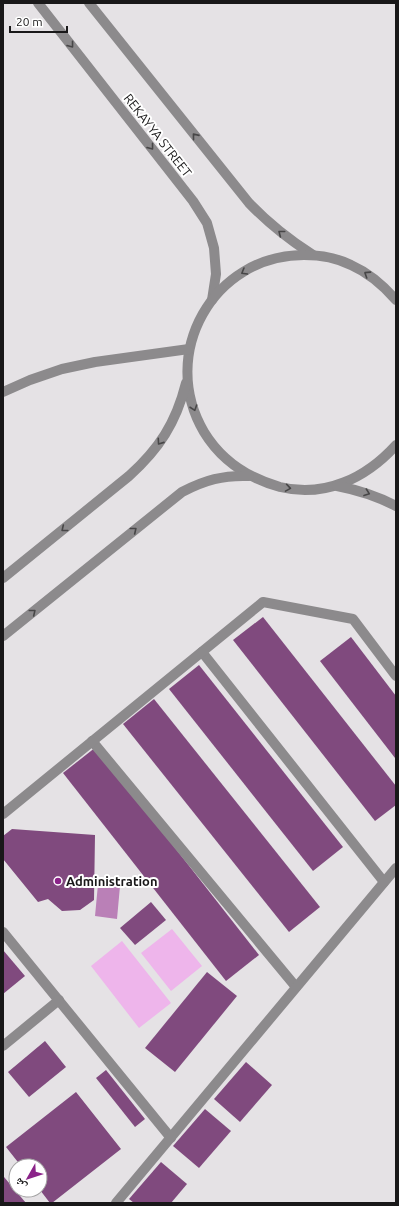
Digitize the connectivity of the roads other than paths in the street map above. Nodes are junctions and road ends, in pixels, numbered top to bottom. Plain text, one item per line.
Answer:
1 (38, 3) edge
2 (89, 3) edge
3 (313, 255) junction
4 (212, 300) junction
5 (396, 300) edge
6 (189, 349) junction
7 (187, 381) junction
8 (3, 392) edge
9 (396, 445) edge
10 (251, 476) junction
11 (337, 486) junction
12 (396, 506) edge
13 (3, 578) edge
14 (3, 636) edge
15 (202, 652) junction
16 (396, 676) edge
17 (92, 741) junction
18 (3, 814) edge
19 (396, 868) edge
20 (384, 882) junction
21 (3, 932) edge
22 (296, 987) junction
23 (59, 1000) junction
24 (3, 1046) edge
25 (171, 1138) junction
26 (116, 1203) edge

1 -> 4 street, REKAYYA STREET
3 -> 2 street
3 -> 4 street
5 -> 3 street
4 - 6 street
6 - 7 street
6 - 8 street
7 -> 10 street
7 -> 13 street
9 - 11 street
10 -> 11 street
14 -> 10 street
11 -> 12 street
15 - 16 street
15 - 17 street
15 - 20 street
17 - 18 street
17 - 22 street
19 - 20 street
20 - 22 street
21 - 23 street
22 - 25 street
23 - 24 street
23 - 25 street
25 - 26 street

